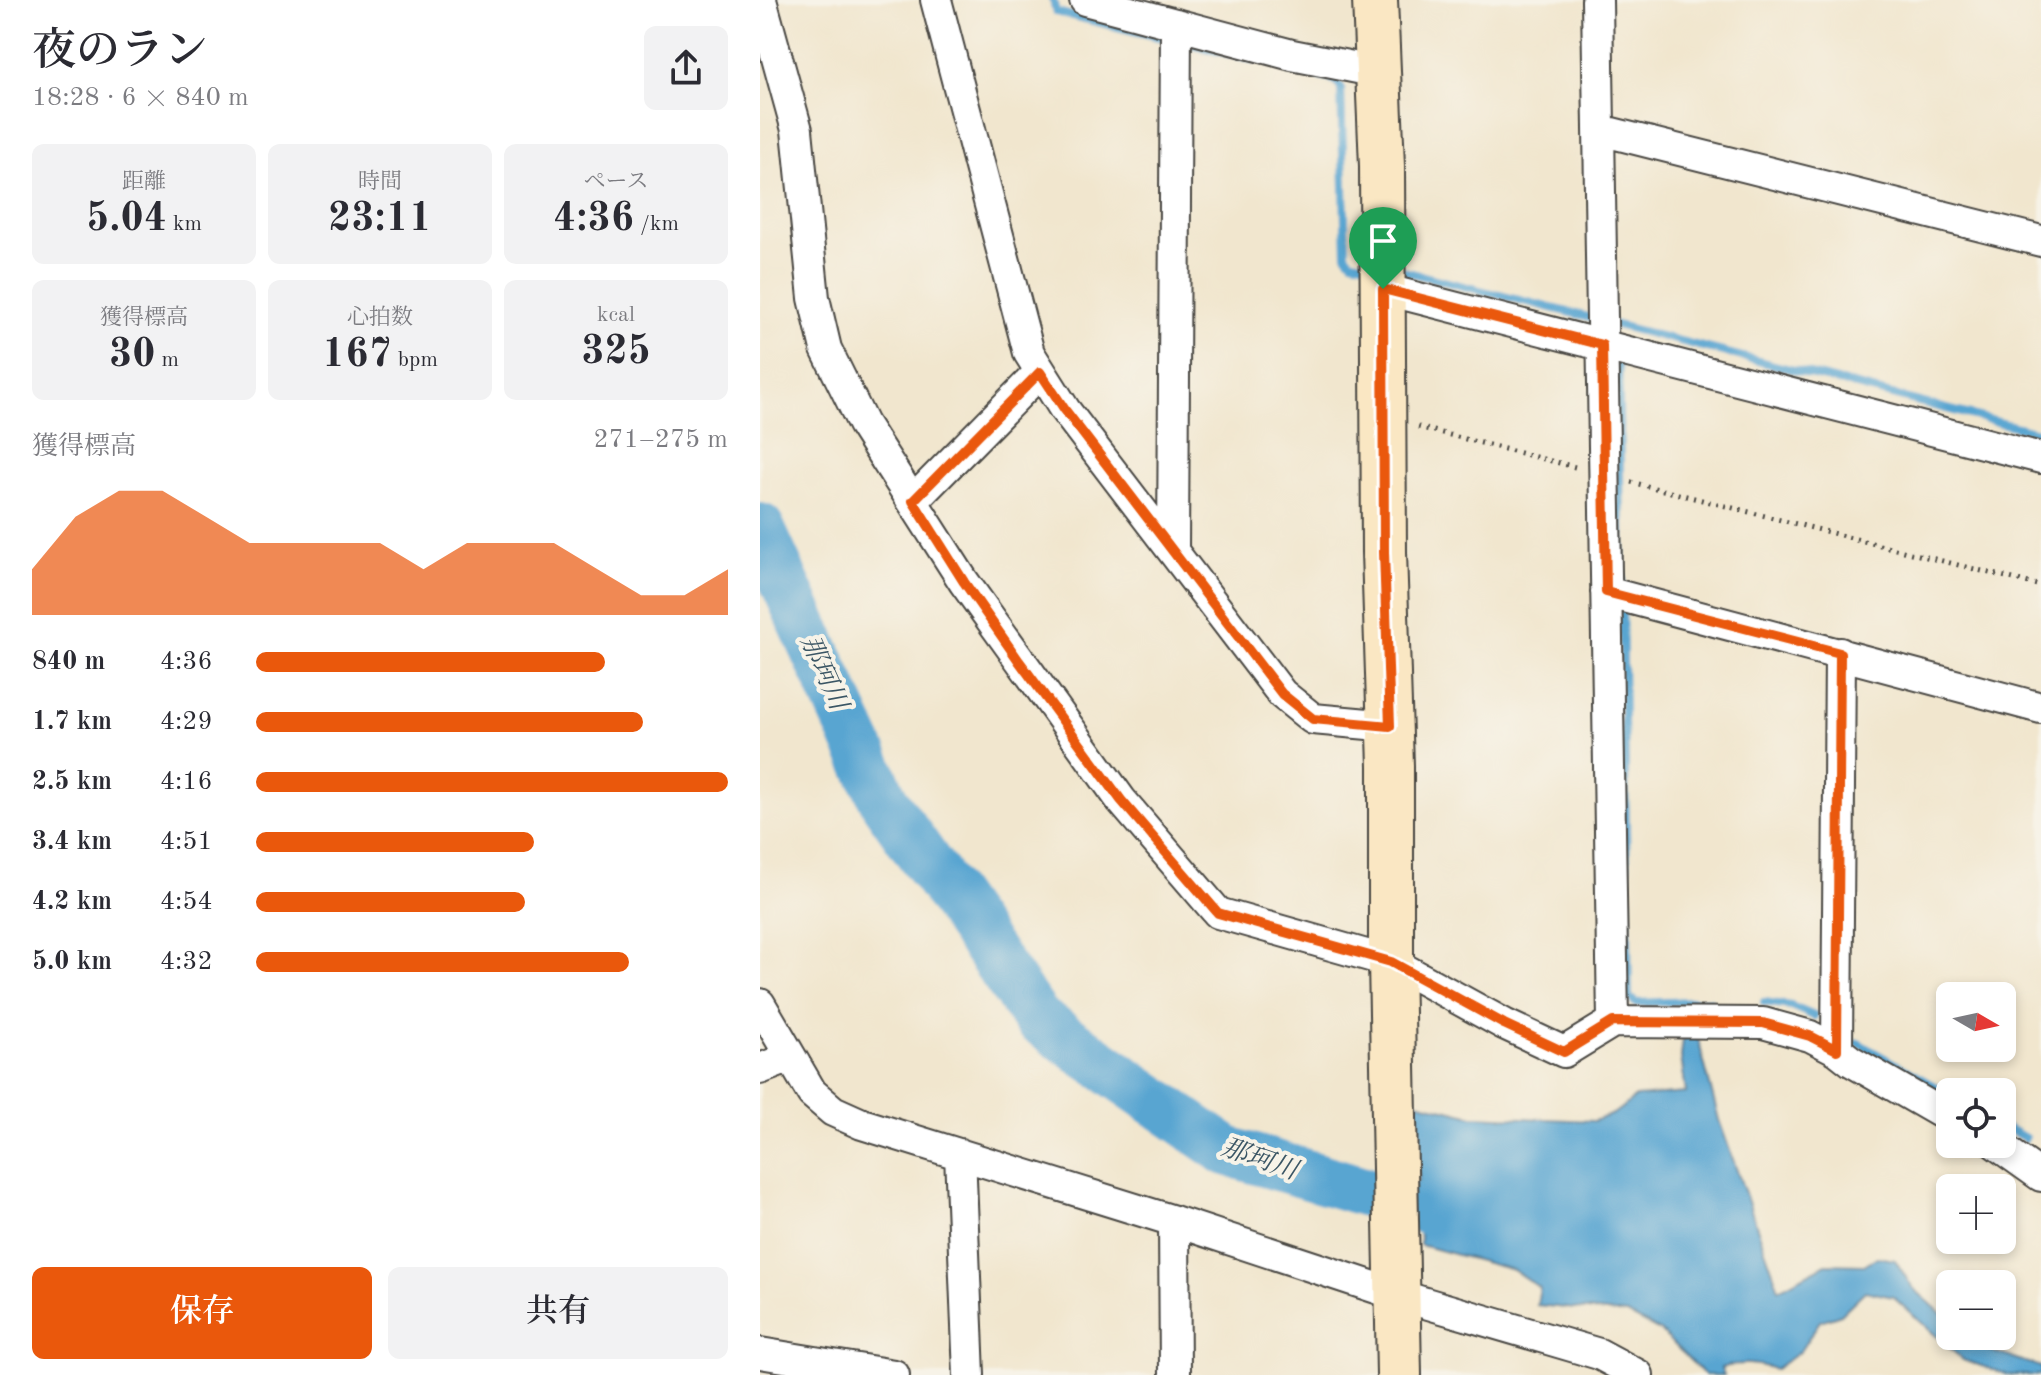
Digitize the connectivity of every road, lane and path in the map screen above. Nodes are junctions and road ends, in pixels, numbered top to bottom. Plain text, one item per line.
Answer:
1 (761, 0) edge
2 (936, 0) edge
3 (1085, 0) edge
4 (1375, 0) edge
5 (1597, 0) edge
6 (1176, 24) junction
7 (1378, 72) junction
8 (1600, 130) junction
9 (2041, 241) edge
10 (1383, 289) junction
11 (1602, 345) junction
12 (1040, 372) junction
13 (1385, 418) junction
14 (2041, 458) edge
15 (1604, 475) junction
16 (913, 501) junction
17 (1173, 551) junction
18 (2041, 586) edge
19 (1606, 592) junction
20 (1840, 653) junction
21 (2041, 708) edge
22 (1390, 726) junction
23 (1392, 971) junction
24 (760, 1004) edge
25 (1613, 1022) junction
26 (1837, 1050) junction
27 (791, 1057) junction
28 (760, 1069) edge
29 (1936, 1110) edge
30 (960, 1154) junction
31 (2016, 1158) edge
32 (2041, 1176) edge
33 (1174, 1221) junction
34 (1397, 1285) junction
35 (760, 1353) edge
36 (1630, 1373) edge
37 (894, 1375) edge
38 (969, 1375) edge
39 (1175, 1375) edge
40 (1399, 1375) edge

1 - 16 street
2 - 12 street
3 - 6 street
4 - 7 street
5 - 8 street
6 - 7 street
6 - 17 street
7 - 10 street
8 - 9 street
8 - 11 street
10 - 11 street
10 - 13 street
11 - 14 street
11 - 15 street
12 - 16 street
12 - 17 street
13 - 15 path
13 - 22 street
15 - 18 path
15 - 19 street
16 - 23 street
17 - 22 street
19 - 20 street
19 - 25 street
20 - 21 street
20 - 26 street
22 - 23 street
23 - 25 street
23 - 34 street
24 - 27 street
25 - 26 street
26 - 29 street
27 - 28 street
27 - 30 street
30 - 33 street
30 - 38 street
31 - 32 street
33 - 34 street
33 - 39 street
34 - 36 street
34 - 40 street
35 - 37 street

